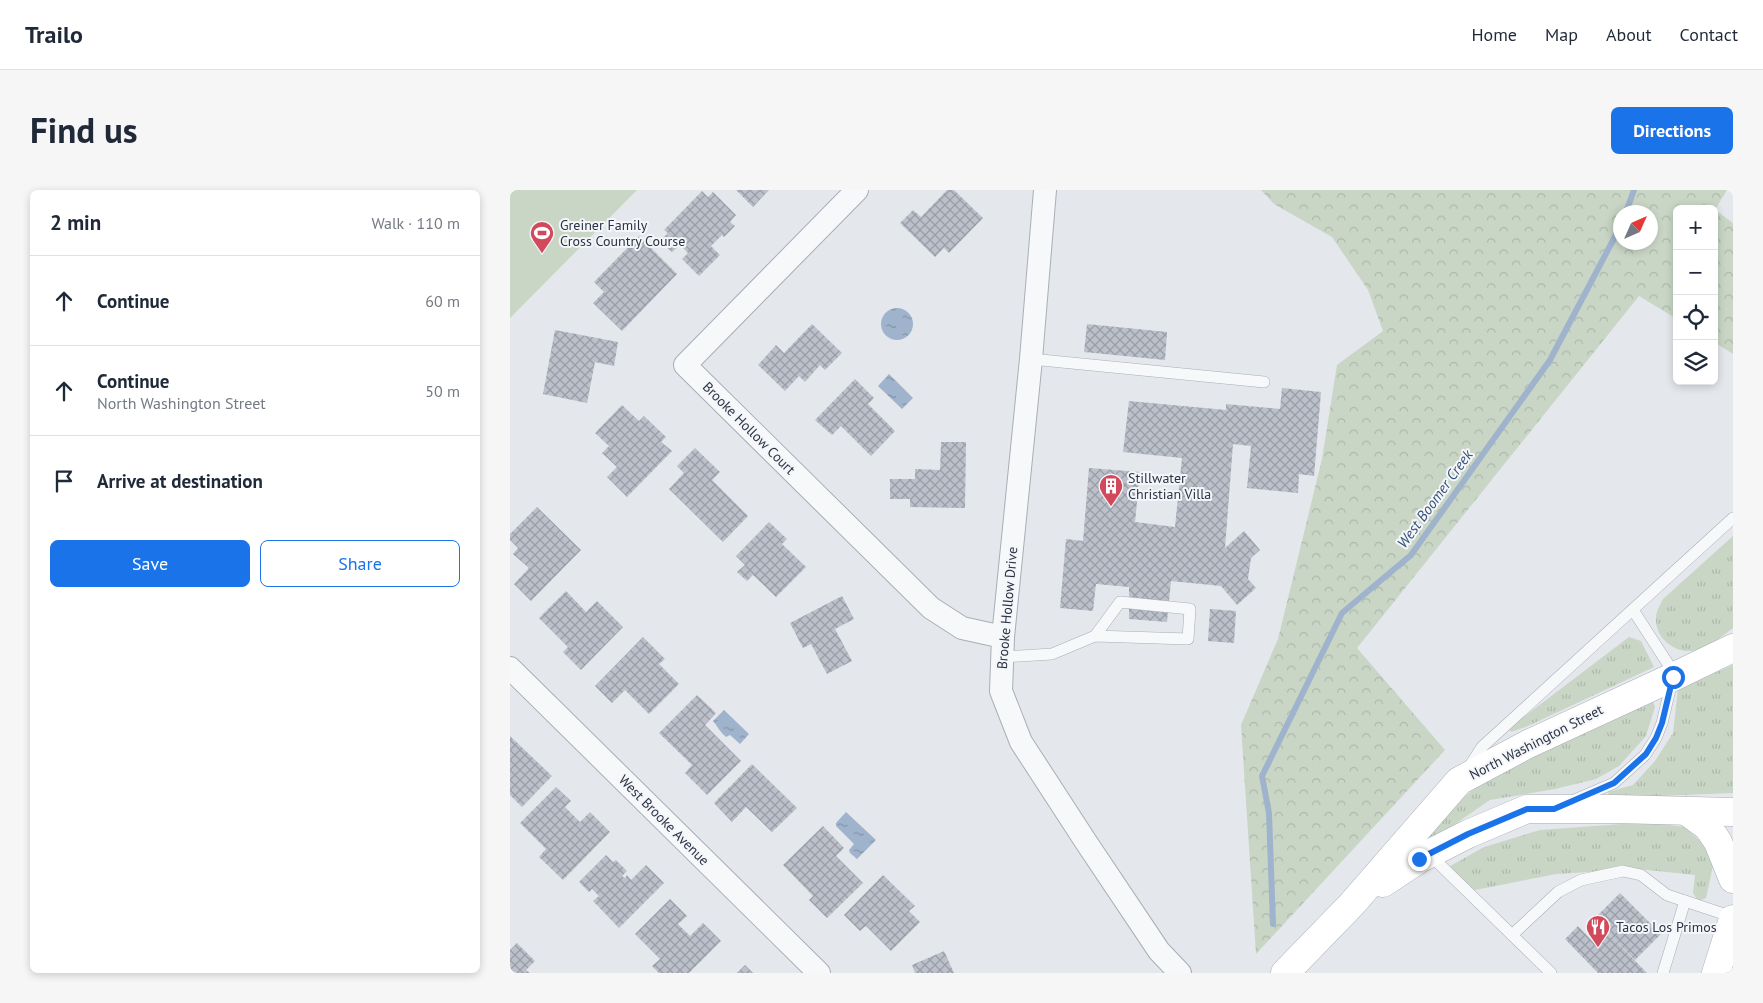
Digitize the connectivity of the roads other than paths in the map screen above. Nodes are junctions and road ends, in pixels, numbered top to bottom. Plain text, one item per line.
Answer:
1 (857, 190) edge
2 (1045, 190) edge
3 (1031, 359) junction
4 (1264, 382) dead end
5 (1733, 518) edge
6 (1633, 610) junction
7 (1095, 636) junction
8 (1003, 647) junction
9 (1733, 648) edge
10 (510, 668) edge
11 (1673, 677) junction
12 (1459, 781) junction
13 (1554, 809) junction
14 (1686, 812) junction
15 (1733, 812) edge
16 (1429, 854) junction
17 (1733, 879) edge
18 (1684, 901) junction
19 (1352, 904) junction
20 (1731, 930) edge
21 (1512, 935) junction
22 (819, 973) edge
23 (1180, 973) edge
24 (1285, 973) edge
25 (1550, 973) edge
26 (1663, 973) edge
27 (1716, 973) edge

1 - 8 street, Brooke Hollow Court
2 - 3 street, Brooke Hollow Drive
3 - 4 lane
3 - 8 street, Brooke Hollow Drive
5 - 6 lane
6 - 11 lane
6 - 12 lane
7 - 7 lane
7 - 8 lane
8 - 23 street, Brooke Hollow Drive
9 - 11 main road, North Washington Street
10 - 22 street, West Brooke Avenue
11 - 12 main road, North Washington Street
11 - 13 lane
12 - 19 main road, North Washington Street
13 - 14 main road, North Washington Street
13 - 16 main road, North Washington Street
14 - 15 main road, North Washington Street
14 - 17 main road
16 - 19 main road, North Washington Street
16 - 21 lane
18 - 20 lane
18 - 21 lane
18 - 26 lane
19 - 24 main road, North Washington Street
20 - 27 main road
21 - 25 lane

